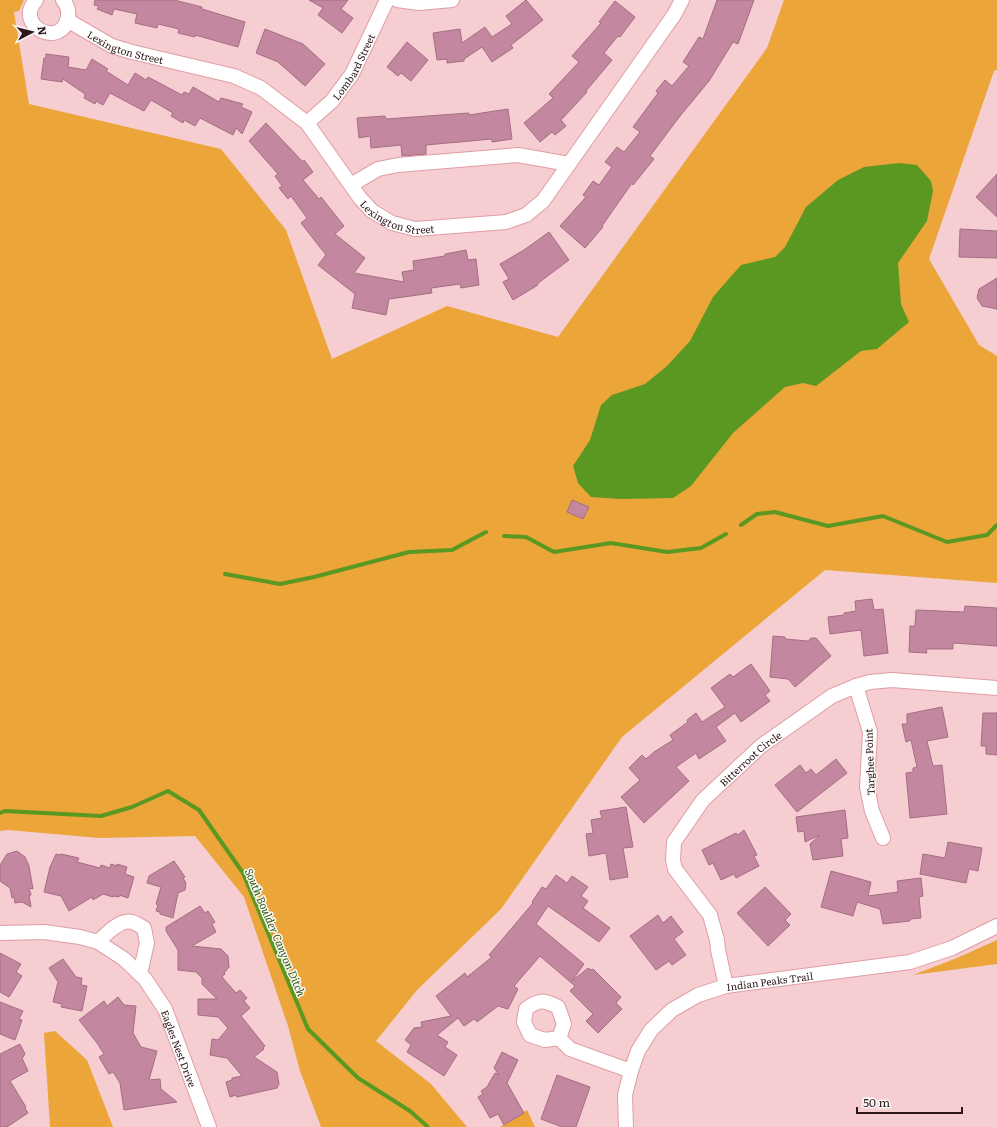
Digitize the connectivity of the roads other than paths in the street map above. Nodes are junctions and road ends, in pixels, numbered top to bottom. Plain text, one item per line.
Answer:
1 (36, 0) edge
2 (63, 0) edge
3 (387, 0) edge
4 (397, 0) edge
5 (452, 0) edge
6 (682, 0) edge
7 (68, 20) junction
8 (307, 123) junction
9 (569, 164) junction
10 (351, 185) junction
11 (856, 686) junction
12 (997, 688) edge
13 (883, 838) dead end
14 (997, 926) edge
15 (0, 932) edge
16 (98, 942) junction
17 (140, 974) junction
18 (726, 986) junction
19 (559, 1038) dead end
20 (631, 1070) junction
21 (209, 1127) edge
22 (626, 1127) edge

1 - 7 street
2 - 7 street
3 - 8 street, Lombard Street
4 - 5 street
6 - 9 street, Lexington Street
7 - 8 street, Lexington Street
8 - 10 street, Lexington Street
9 - 10 street
9 - 10 street, Lexington Street
11 - 12 street, Bitterroot Circle
11 - 13 street, Targhee Point
11 - 18 street, Bitterroot Circle
14 - 18 street, Indian Peaks Trail
15 - 16 street, Eagles Nest Drive
16 - 17 street, Eagles Nest Drive
16 - 17 street
17 - 21 street, Eagles Nest Drive
18 - 20 street, Indian Peaks Trail
19 - 20 street
20 - 22 street, Indian Peaks Trail

